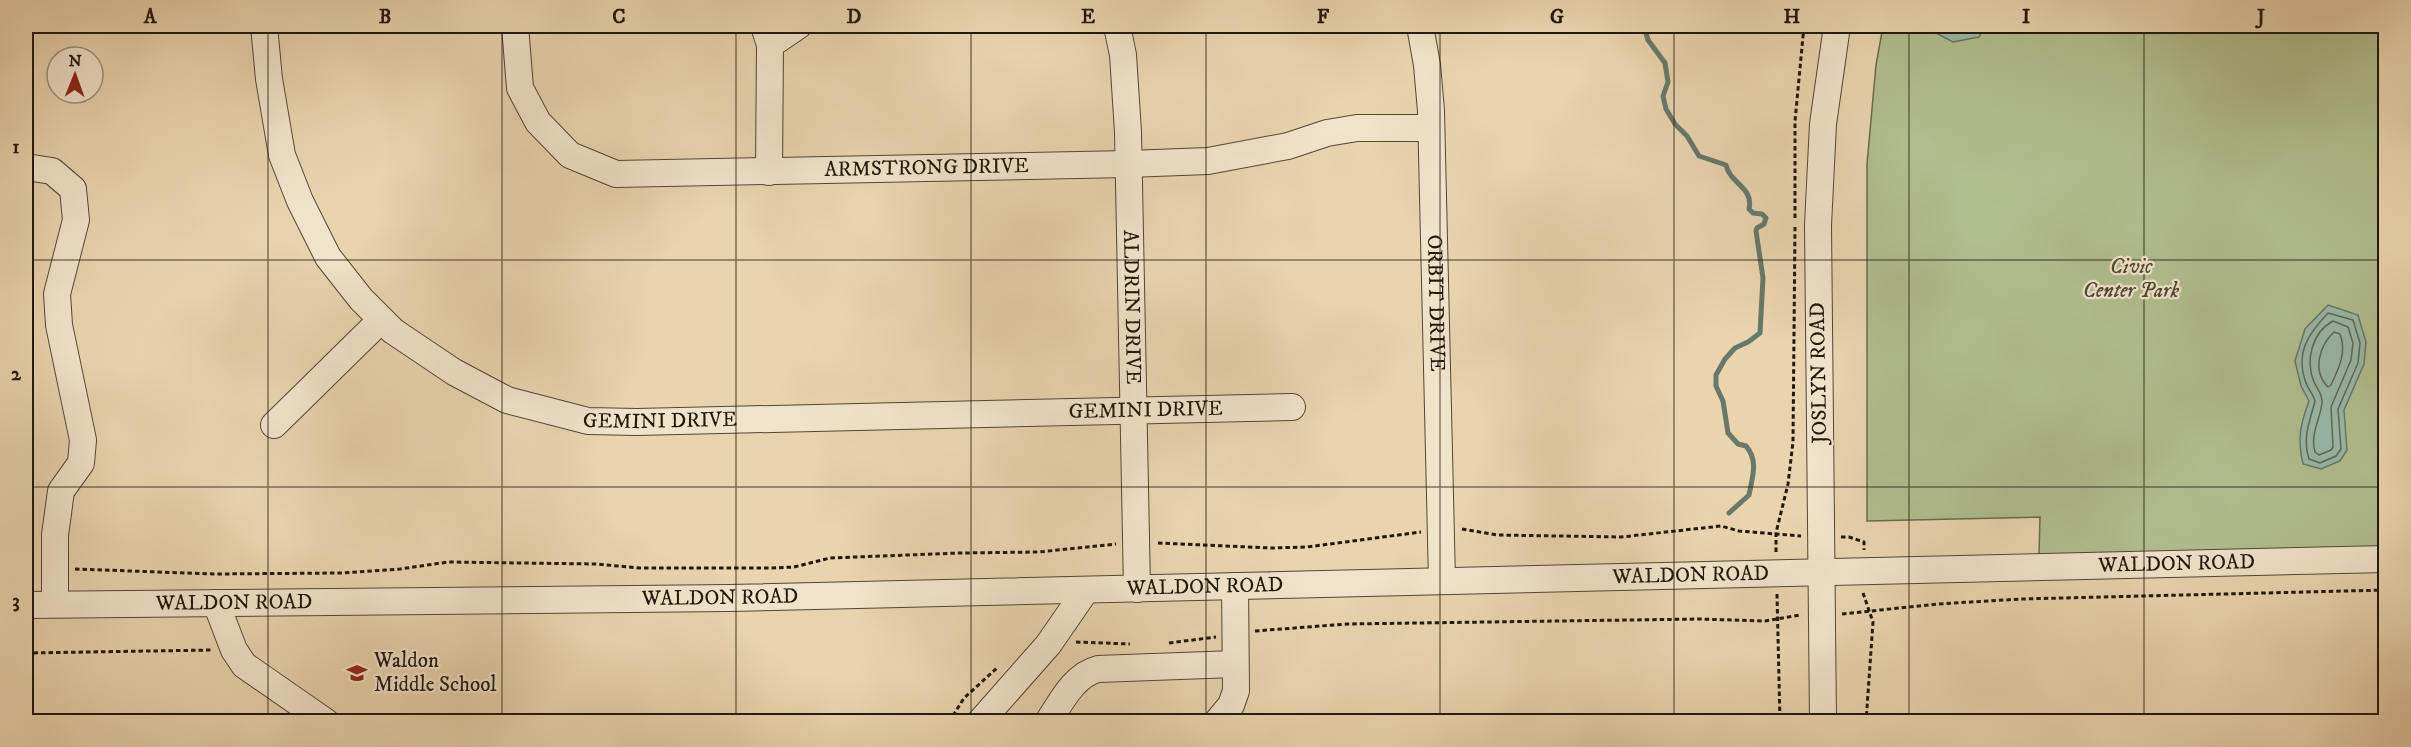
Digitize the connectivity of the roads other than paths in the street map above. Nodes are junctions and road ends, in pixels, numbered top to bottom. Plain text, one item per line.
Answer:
1 (264, 26) edge
2 (515, 26) edge
3 (798, 26) edge
4 (1117, 26) edge
5 (1420, 26) edge
6 (1837, 26) edge
7 (767, 35) edge
8 (1431, 128) junction
9 (1128, 164) junction
10 (26, 167) edge
11 (769, 172) junction
12 (381, 320) junction
13 (1292, 408) dead end
14 (1133, 411) junction
15 (274, 425) dead end
16 (2385, 559) edge
17 (1822, 573) junction
18 (1442, 581) junction
19 (1235, 586) junction
20 (1137, 589) junction
21 (1086, 590) junction
22 (216, 603) junction
23 (55, 604) junction
24 (26, 605) edge
25 (1235, 664) junction
26 (990, 719) edge
27 (326, 722) edge
28 (1048, 722) edge
29 (1218, 722) edge
30 (1823, 722) edge

1 - 12 street, GEMINI DRIVE
2 - 11 street, ARMSTRONG DRIVE
3 - 7 street
4 - 9 street, ALDRIN DRIVE
5 - 8 street, ORBIT DRIVE
6 - 17 street, JOSLYN ROAD
7 - 11 street
8 - 9 street, ARMSTRONG DRIVE
8 - 18 street, ORBIT DRIVE
9 - 11 street, ARMSTRONG DRIVE
9 - 14 street, ALDRIN DRIVE
10 - 23 street
12 - 14 street, GEMINI DRIVE
12 - 15 street
13 - 14 street, GEMINI DRIVE
14 - 20 street, ALDRIN DRIVE
16 - 17 street, WALDON ROAD
17 - 18 street, WALDON ROAD
17 - 30 street, JOSLYN ROAD
18 - 19 street, WALDON ROAD
19 - 20 street, WALDON ROAD
19 - 25 street
20 - 21 street, WALDON ROAD
21 - 22 street, WALDON ROAD
21 - 26 street
22 - 23 street, WALDON ROAD
22 - 27 street
23 - 24 street, WALDON ROAD
25 - 28 street
25 - 29 street

